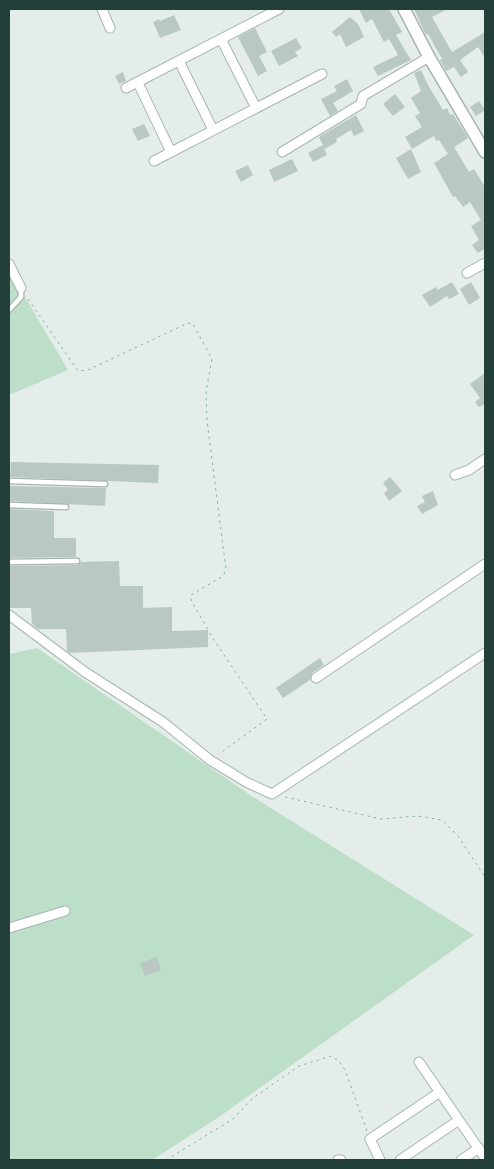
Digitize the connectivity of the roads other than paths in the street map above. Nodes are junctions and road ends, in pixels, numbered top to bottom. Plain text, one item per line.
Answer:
1 (103, 9) edge
2 (279, 9) edge
3 (404, 9) edge
4 (110, 28) dead end
5 (221, 39) junction
6 (429, 57) junction
7 (179, 61) junction
8 (322, 74) dead end
9 (138, 83) junction
10 (126, 88) dead end
11 (256, 108) junction
12 (213, 130) junction
13 (171, 152) junction
14 (282, 152) dead end
15 (485, 152) edge
16 (154, 161) dead end
17 (485, 263) edge
18 (9, 264) edge
19 (467, 272) dead end
20 (20, 288) joint
21 (9, 310) edge
22 (485, 459) edge
23 (455, 475) dead end
24 (9, 481) edge
25 (105, 484) dead end
26 (9, 505) edge
27 (66, 507) dead end
28 (77, 561) dead end
29 (9, 562) edge
30 (485, 564) edge
31 (9, 615) edge
32 (485, 653) edge
33 (316, 678) dead end
34 (65, 911) dead end
35 (9, 928) edge
36 (419, 1062) dead end
37 (440, 1092) junction
38 (459, 1120) junction
39 (479, 1148) junction
40 (485, 1158) edge
41 (380, 1160) edge
42 (400, 1160) edge
43 (461, 1160) edge

1 - 4 street
2 - 5 street
3 - 6 street
5 - 7 street
5 - 11 street
6 - 14 street
6 - 15 street
7 - 9 street
7 - 12 street
8 - 11 street
9 - 10 street
9 - 13 street
11 - 12 street
12 - 13 street
13 - 16 street
17 - 19 street
18 - 20 street
20 - 21 lane
22 - 23 street
24 - 25 lane
26 - 27 lane
28 - 29 lane
30 - 33 street
31 - 32 street
34 - 35 street
36 - 37 street
37 - 38 street
37 - 41 street
38 - 39 street
38 - 42 street
39 - 40 street
39 - 43 street

